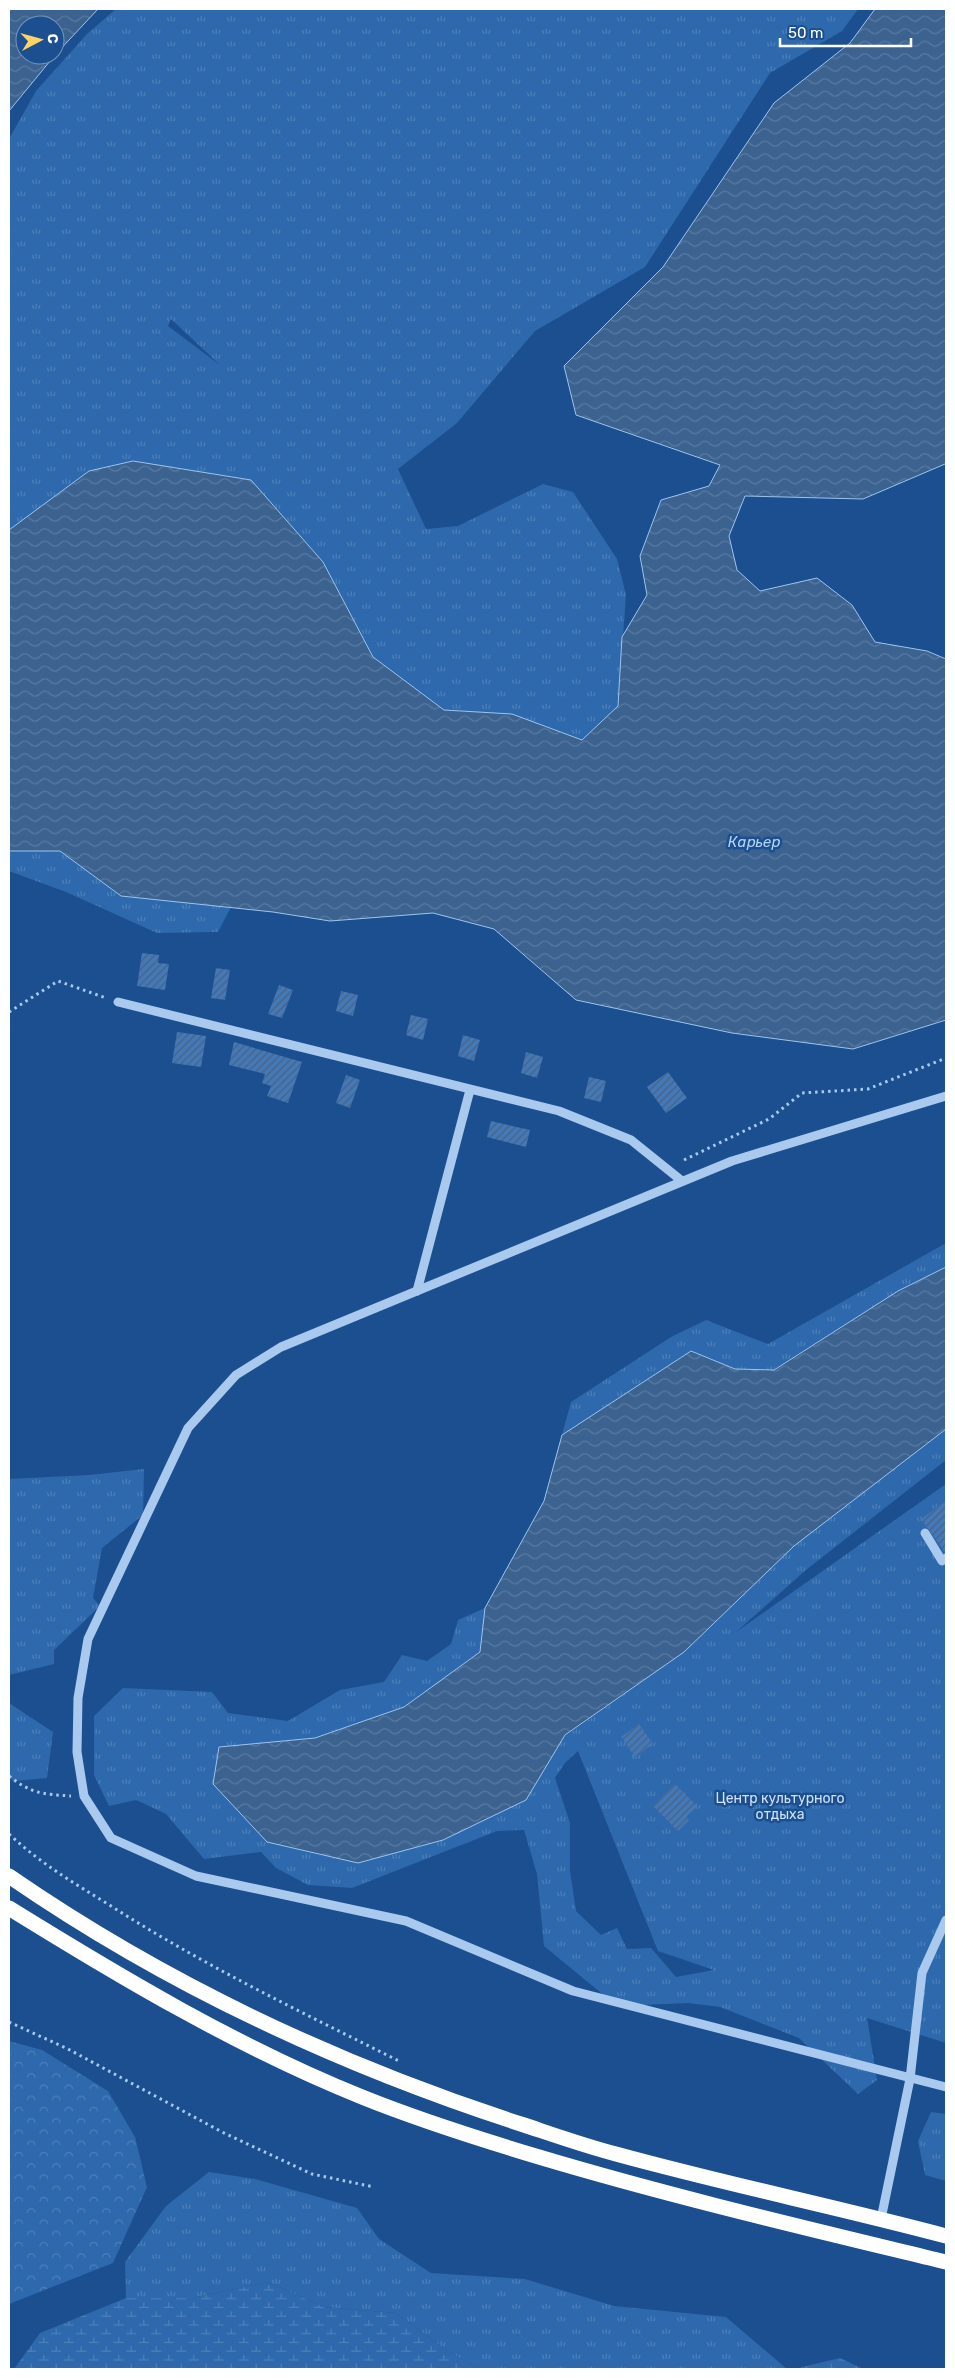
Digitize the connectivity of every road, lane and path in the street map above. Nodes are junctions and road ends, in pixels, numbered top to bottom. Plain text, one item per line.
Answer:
1 (118, 1002) joint
2 (9, 1012) edge
3 (946, 1058) edge
4 (470, 1090) junction
5 (946, 1096) edge
6 (684, 1160) dead end
7 (682, 1181) junction
8 (417, 1291) junction
9 (925, 1533) dead end
10 (946, 1558) edge
11 (9, 1776) edge
12 (84, 1796) junction
13 (9, 1834) edge
14 (9, 1876) edge
15 (9, 1908) edge
16 (946, 1920) edge
17 (9, 2022) edge
18 (399, 2061) dead end
19 (910, 2080) junction
20 (946, 2087) edge
21 (374, 2187) dead end
22 (880, 2218) junction
23 (946, 2236) edge
24 (946, 2262) edge

1 - 2 path
1 - 4 lane
3 - 6 path
4 - 7 lane
4 - 8 lane
5 - 7 lane
7 - 8 lane
8 - 12 lane
9 - 10 lane
11 - 12 path
12 - 19 lane
13 - 18 path
14 - 22 highway
15 - 24 highway
16 - 19 lane
17 - 21 path
19 - 20 lane
19 - 22 lane
22 - 23 highway

